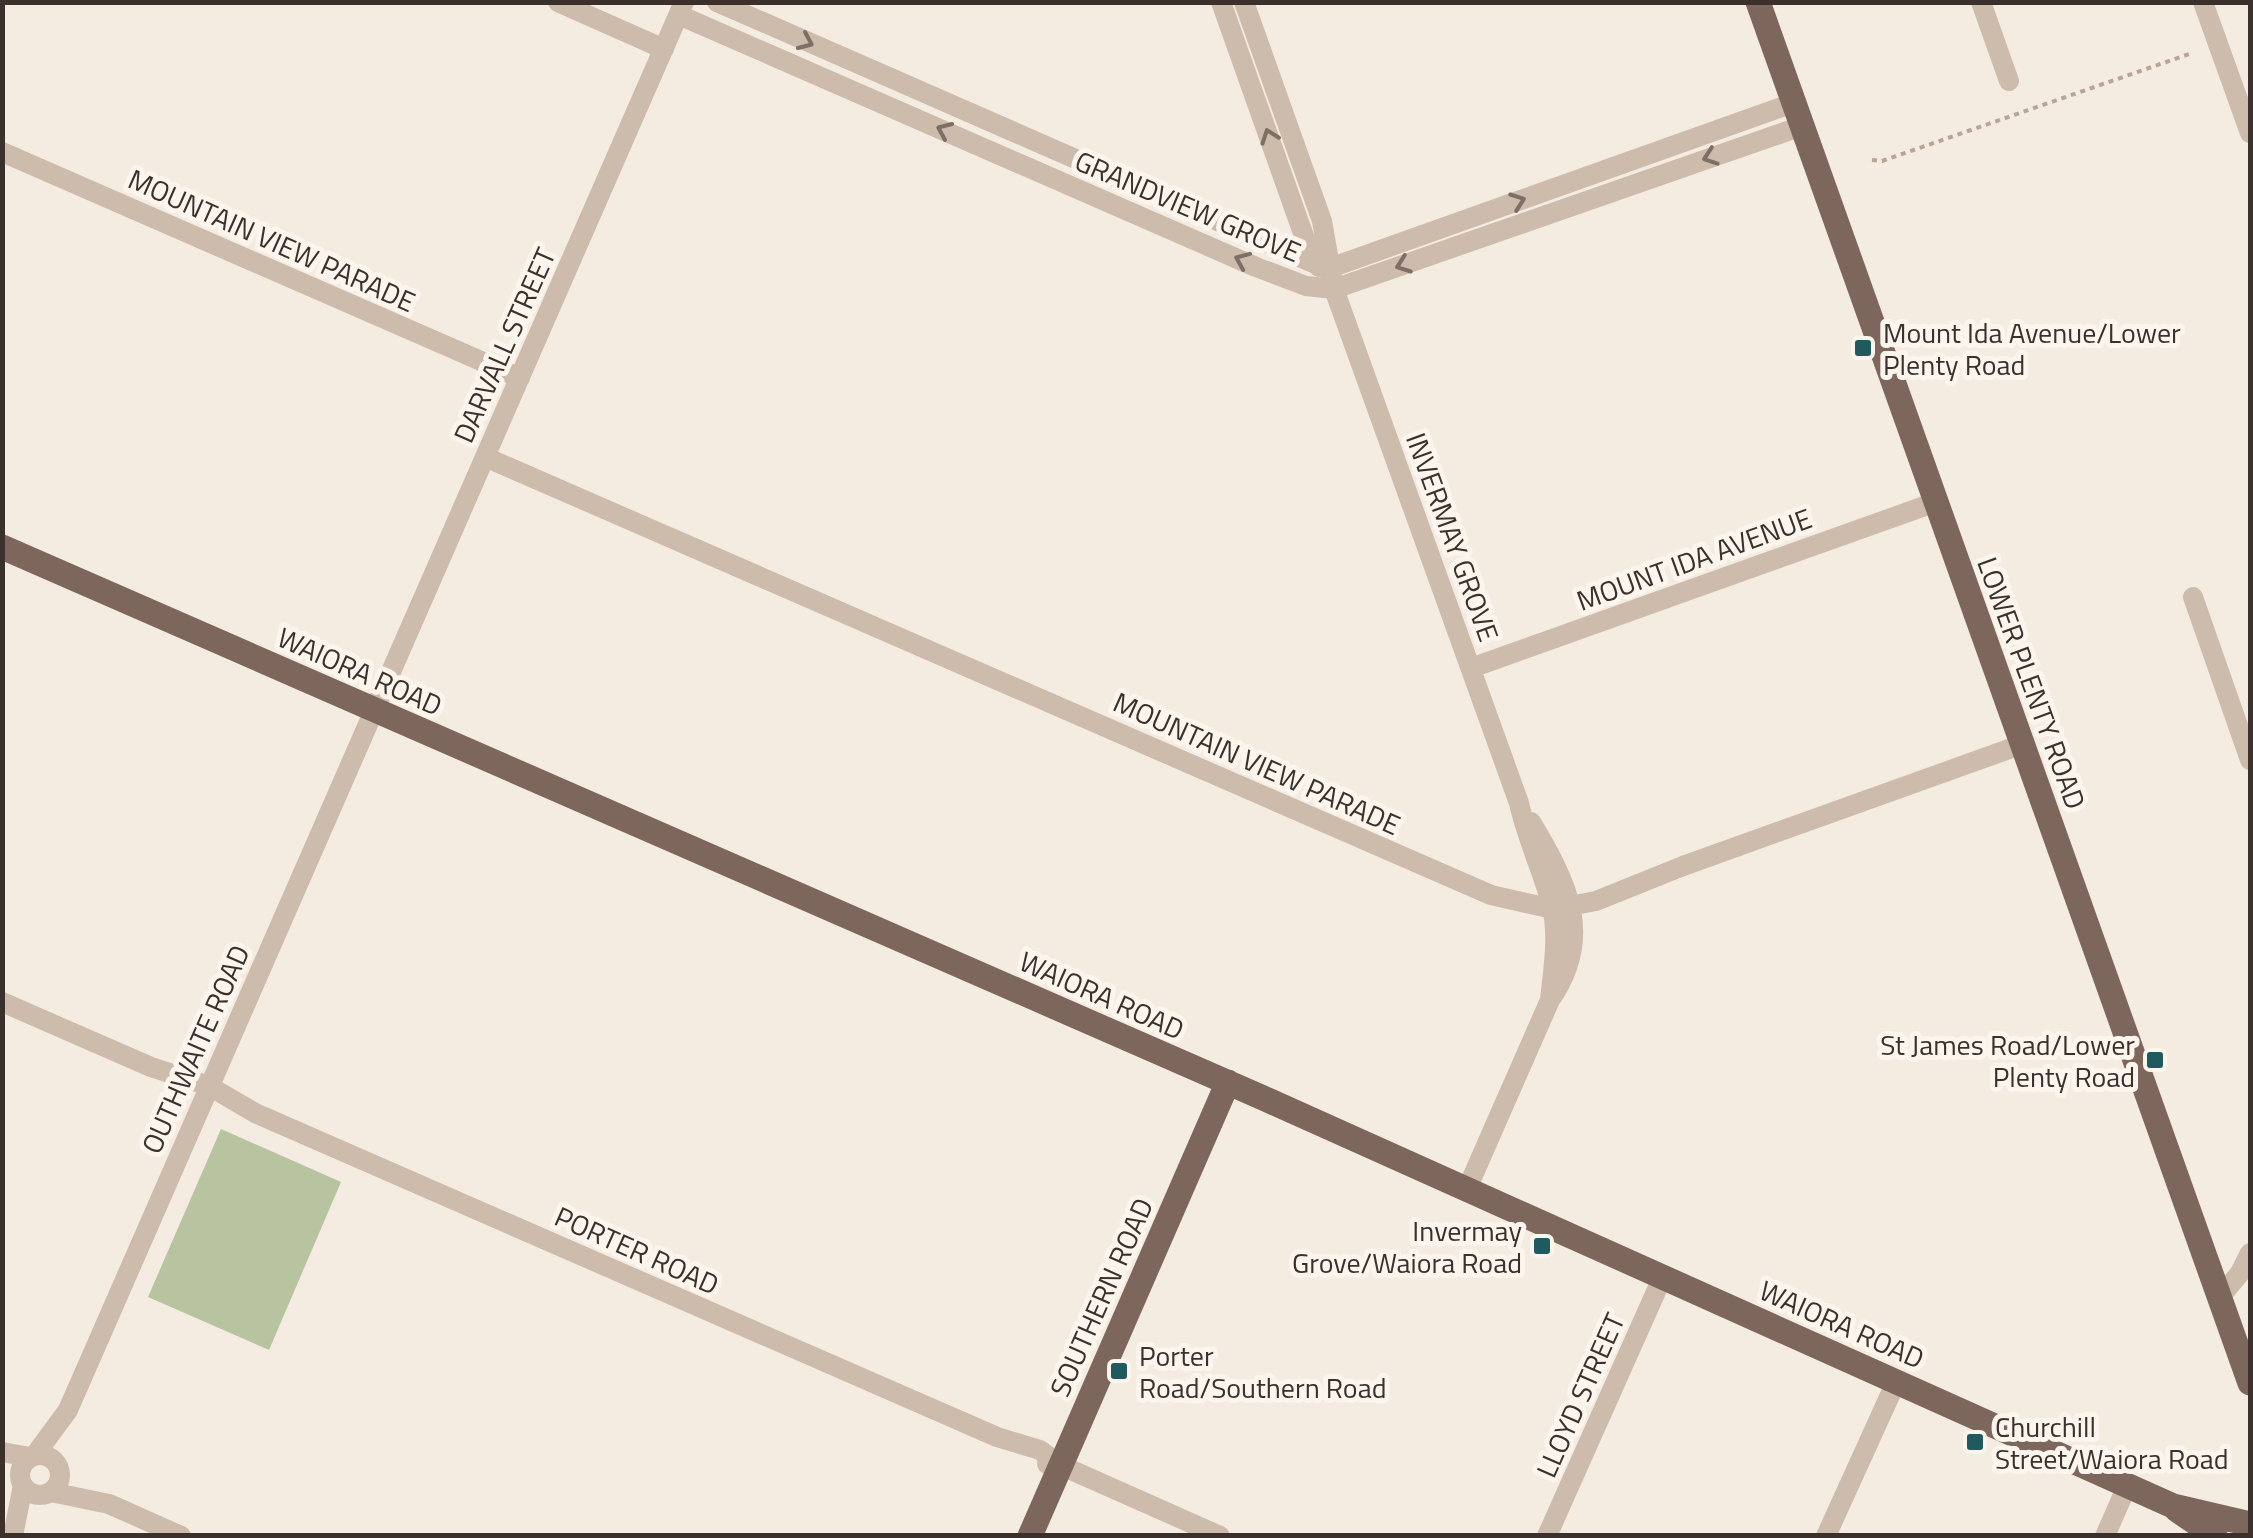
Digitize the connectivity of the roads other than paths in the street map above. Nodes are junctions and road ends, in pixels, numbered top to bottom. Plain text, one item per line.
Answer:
1 (558, 2) edge
2 (717, 2) edge
3 (1221, 2) edge
4 (1244, 2) edge
5 (1758, 2) edge
6 (1981, 2) edge
7 (2203, 2) edge
8 (682, 8) edge
9 (664, 50) junction
10 (2008, 80) dead end
11 (1798, 114) junction
12 (2250, 133) edge
13 (2, 152) edge
14 (1325, 266) junction
15 (1334, 289) junction
16 (520, 378) junction
17 (485, 457) junction
18 (1936, 502) junction
19 (2, 547) edge
20 (2193, 596) dead end
21 (1470, 668) junction
22 (374, 710) junction
23 (2023, 744) junction
24 (2250, 760) edge
25 (1562, 908) junction
26 (2, 1002) edge
27 (1228, 1082) junction
28 (206, 1091) junction
29 (1467, 1189) junction
30 (2250, 1252) edge
31 (1663, 1276) junction
32 (2220, 1297) junction
33 (1896, 1382) junction
34 (2250, 1383) edge
35 (68, 1410) junction
36 (2, 1452) edge
37 (33, 1456) junction
38 (1060, 1465) junction
39 (2, 1466) edge
40 (58, 1467) junction
41 (22, 1482) junction
42 (2127, 1486) junction
43 (48, 1493) junction
44 (109, 1504) junction
45 (2250, 1510) edge
46 (2250, 1524) edge
47 (2219, 1526) edge
48 (14, 1536) edge
49 (181, 1536) edge
50 (1030, 1536) edge
51 (1220, 1536) edge
52 (1547, 1536) edge
53 (1826, 1536) edge
54 (2105, 1536) edge

1 - 9 street
2 -> 14 street, GRANDVIEW GROVE
14 -> 3 street, INVERMAY GROVE
4 - 14 street, INVERMAY GROVE
5 - 11 main road, LOWER PLENTY ROAD
6 - 10 street
7 - 12 street
8 - 9 street, DARVALL STREET
15 -> 8 street, GRANDVIEW GROVE
9 - 16 street, DARVALL STREET
14 -> 11 street, GRANDVIEW GROVE
11 -> 15 street
11 - 18 main road, LOWER PLENTY ROAD
13 - 16 street, MOUNTAIN VIEW PARADE
14 - 15 street, INVERMAY GROVE
15 - 21 street, INVERMAY GROVE
16 - 17 street, DARVALL STREET
17 - 22 street, DARVALL STREET
17 - 25 street, MOUNTAIN VIEW PARADE
18 - 21 street, MOUNT IDA AVENUE
18 - 23 main road, LOWER PLENTY ROAD
19 - 22 main road, WAIORA ROAD
20 - 24 street
21 - 25 street, INVERMAY GROVE
22 - 27 main road, WAIORA ROAD
22 - 28 street, OUTHWAITE ROAD
23 - 25 street
23 - 32 main road, LOWER PLENTY ROAD
25 - 29 street, INVERMAY GROVE
26 - 28 street, PORTER ROAD
27 - 29 main road, WAIORA ROAD
27 - 38 main road, SOUTHERN ROAD
28 - 35 street, OUTHWAITE ROAD
28 - 38 street, PORTER ROAD
29 - 31 main road, WAIORA ROAD
30 - 32 street
31 - 33 main road, WAIORA ROAD
31 - 52 street, LLOYD STREET
32 - 34 main road, LOWER PLENTY ROAD
33 - 42 main road, WAIORA ROAD
33 - 53 street
35 - 37 street, OUTHWAITE ROAD
35 - 40 street, OUTHWAITE ROAD
36 - 37 street
37 - 40 street
37 - 41 street
38 - 50 main road, SOUTHERN ROAD
38 - 51 street, PORTER ROAD
39 - 41 street
40 - 43 street
40 - 44 street
41 - 43 street
41 - 48 street
42 - 47 main road, WAIORA ROAD
42 - 54 street
43 - 44 street
43 - 48 street
44 - 49 street
45 - 47 main road
46 - 47 main road, WAIORA ROAD

